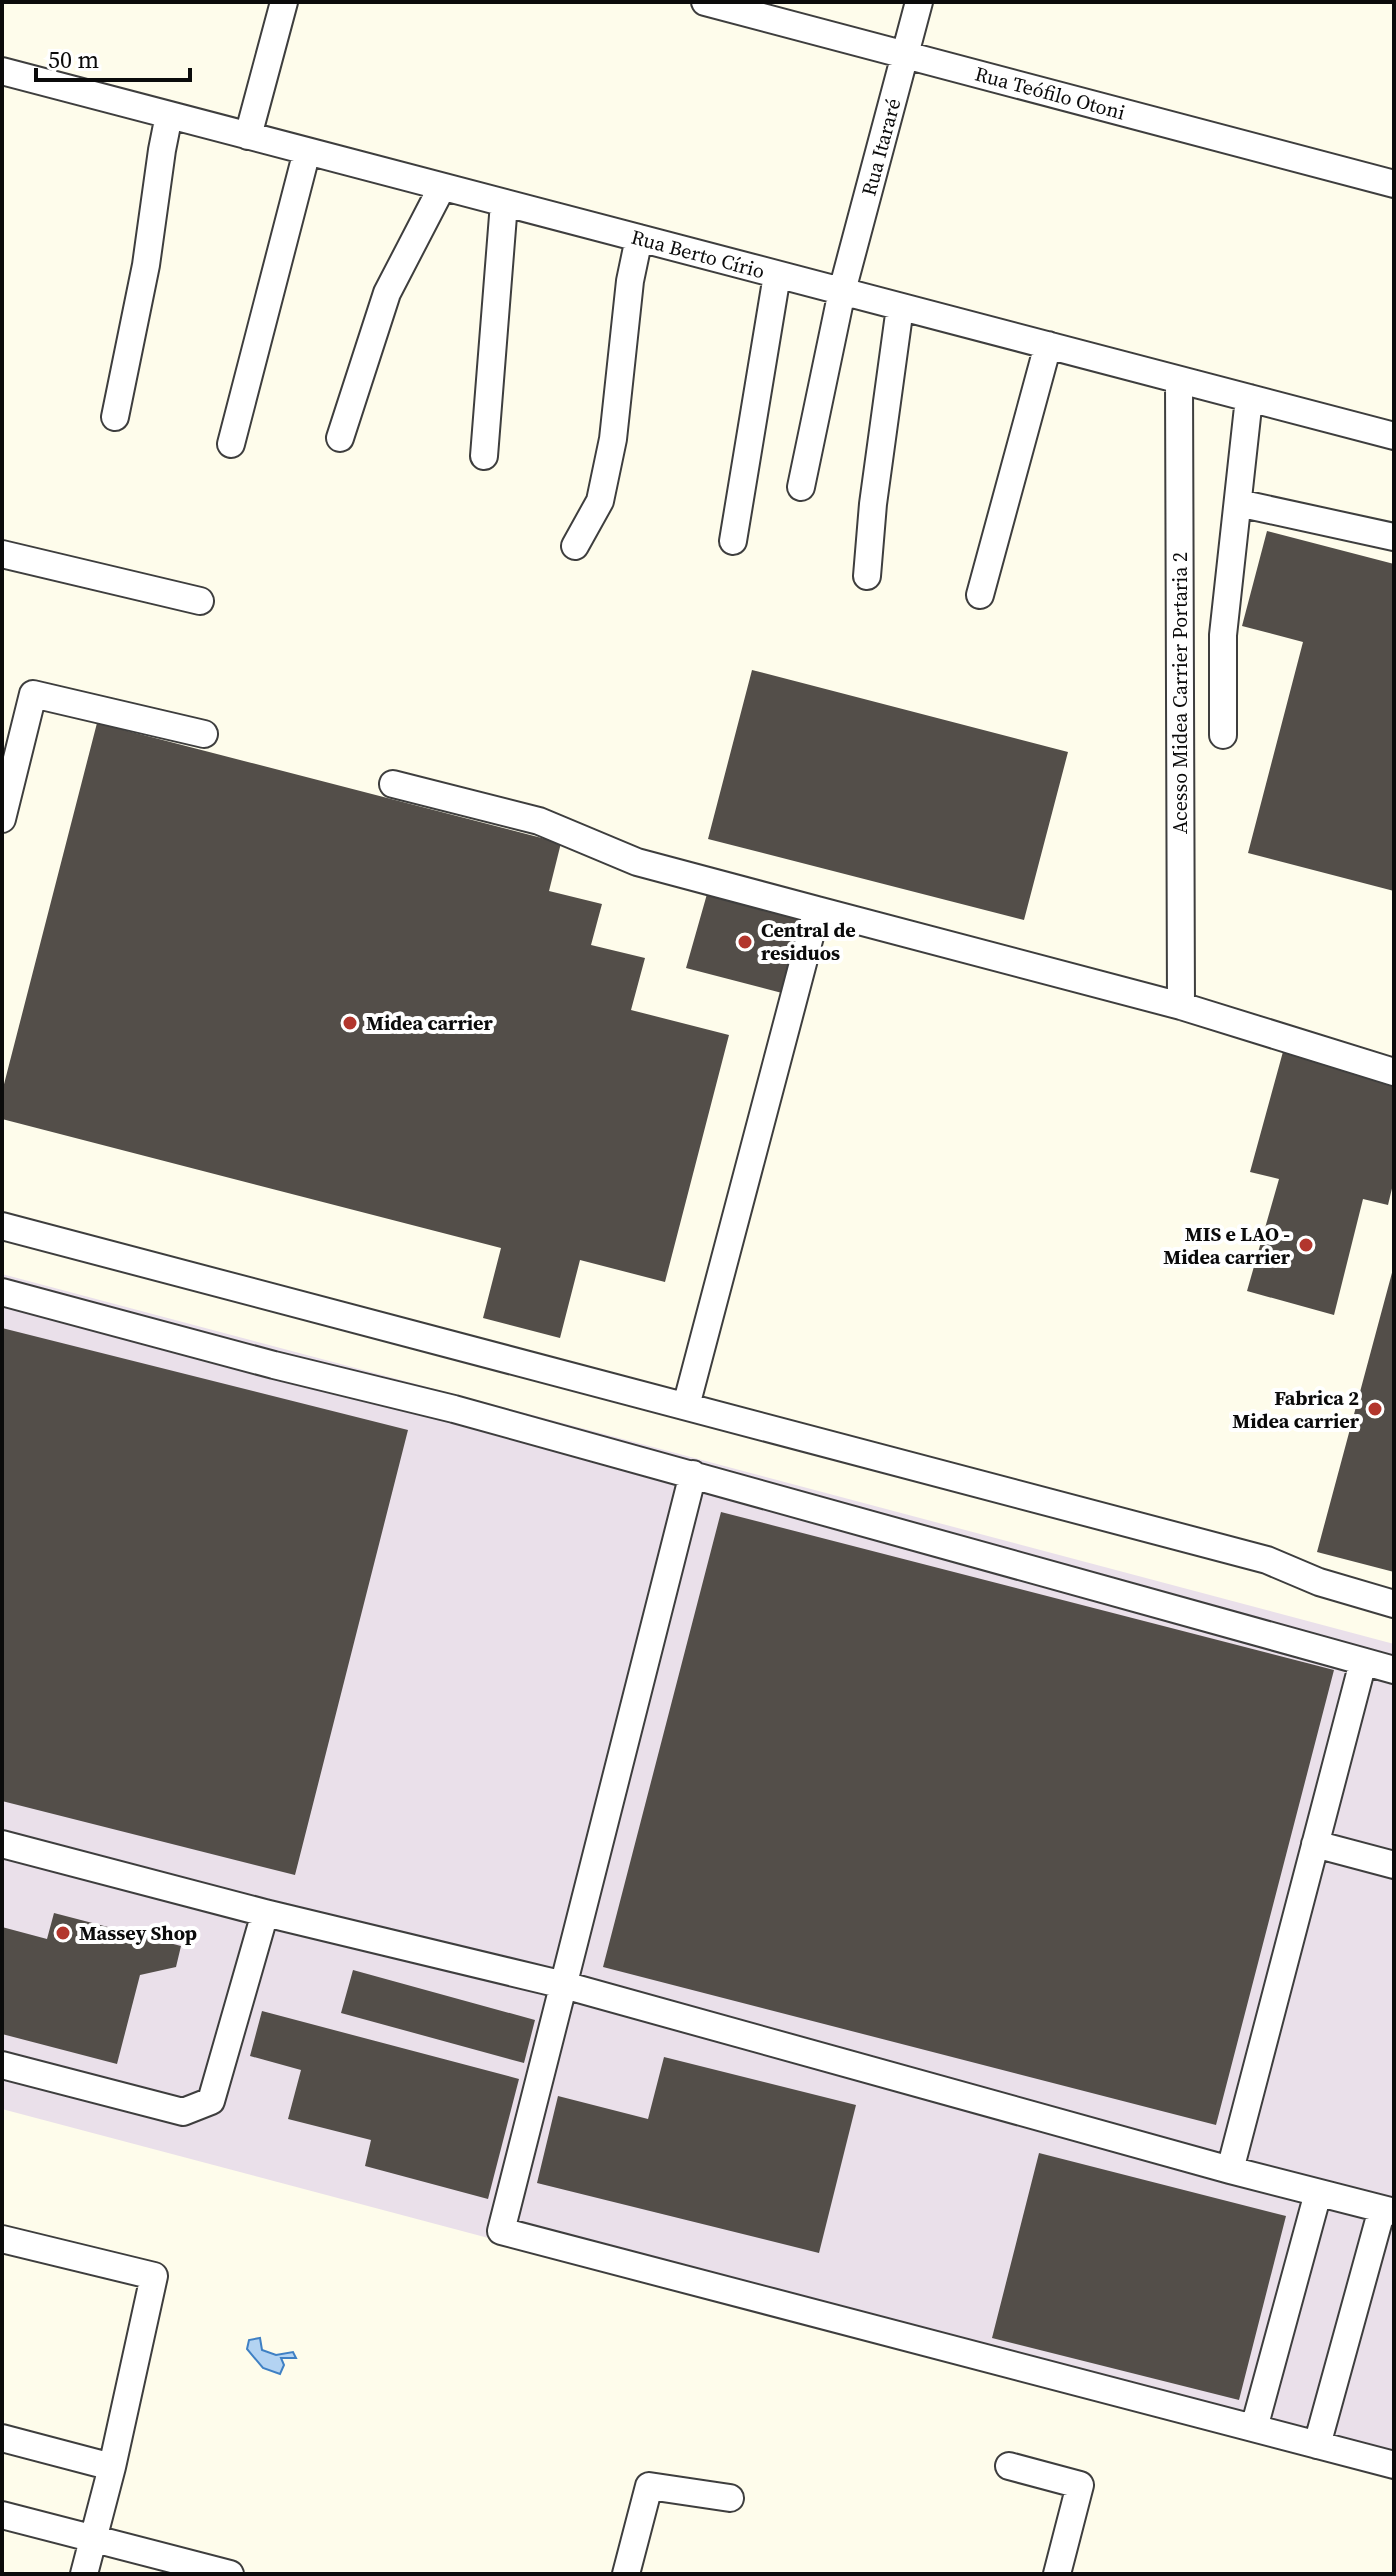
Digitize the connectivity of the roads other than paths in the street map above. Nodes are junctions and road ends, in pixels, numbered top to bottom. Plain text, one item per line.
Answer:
1 (284, 2) edge
2 (705, 2) edge
3 (919, 2) edge
4 (905, 55) junction
5 (2, 71) edge
6 (169, 115) junction
7 (248, 136) junction
8 (307, 151) junction
9 (1394, 184) edge
10 (442, 187) junction
11 (504, 203) junction
12 (639, 238) junction
13 (777, 275) junction
14 (842, 291) junction
15 (900, 307) junction
16 (1048, 345) junction
17 (1179, 380) junction
18 (1249, 398) junction
19 (115, 417) dead end
20 (1394, 436) edge
21 (340, 438) dead end
22 (231, 444) dead end
23 (484, 456) dead end
24 (801, 487) dead end
25 (1238, 503) junction
26 (1394, 537) edge
27 (733, 541) dead end
28 (575, 546) dead end
29 (2, 554) edge
30 (867, 576) dead end
31 (980, 595) dead end
32 (200, 601) dead end
33 (204, 734) dead end
34 (1223, 735) dead end
35 (393, 784) dead end
36 (2, 819) edge
37 (817, 910) junction
38 (1181, 1006) junction
39 (1394, 1072) edge
40 (2, 1226) edge
41 (2, 1292) edge
42 (686, 1406) junction
43 (693, 1474) junction
44 (1394, 1604) edge
45 (1363, 1662) junction
46 (1394, 1670) edge
47 (2, 1844) edge
48 (1315, 1844) junction
49 (1394, 1865) edge
50 (265, 1913) junction
51 (564, 1985) junction
52 (2, 2065) edge
53 (1230, 2170) junction
54 (1318, 2193) junction
55 (1388, 2210) edge
56 (2, 2239) edge
57 (1254, 2428) junction
58 (2, 2438) edge
59 (1317, 2445) junction
60 (1394, 2465) edge
61 (1009, 2466) dead end
62 (112, 2467) junction
63 (730, 2498) dead end
64 (2, 2515) edge
65 (94, 2539) junction
66 (84, 2574) edge
67 (230, 2574) edge
68 (626, 2574) edge
69 (1057, 2574) edge

1 - 7 street
2 - 4 street, Rua Teófilo Otoni
3 - 4 street, Rua Itararé
4 - 9 street, Rua Teófilo Otoni
4 - 14 street, Rua Itararé
5 - 6 street, Rua Berto Círio
6 - 7 street, Rua Berto Círio
6 - 19 street
7 - 8 street, Rua Berto Círio
8 - 10 street, Rua Berto Círio
8 - 22 street
10 - 11 street, Rua Berto Círio
10 - 21 street
11 - 12 street, Rua Berto Círio
11 - 23 street
12 - 13 street, Rua Berto Círio
12 - 28 street
13 - 14 street, Rua Berto Círio
13 - 27 street
14 - 15 street, Rua Berto Círio
14 - 24 street, Rua Itararé
15 - 16 street, Rua Berto Círio
15 - 30 street
16 - 17 street, Rua Berto Círio
16 - 31 street
17 - 18 street, Rua Berto Círio
17 - 38 street, Acesso Midea Carrier Portaria 2
18 - 20 street, Rua Berto Círio
18 - 25 street
25 - 26 street
25 - 34 street
29 - 32 street
33 - 36 street
35 - 37 street
37 - 38 street
37 - 42 street
38 - 39 street
40 - 42 street
41 - 43 street
42 - 44 street
43 - 45 street
43 - 51 street
45 - 46 street
45 - 48 street
47 - 50 street
48 - 49 street
48 - 53 street
50 - 51 street
50 - 52 street
51 - 53 street
51 - 57 street
53 - 54 street
54 - 55 street
54 - 57 street
55 - 59 street
56 - 62 street
57 - 59 street
58 - 62 street
59 - 60 street
61 - 69 street
62 - 65 street
63 - 68 street
64 - 65 street
65 - 66 street
65 - 67 street

